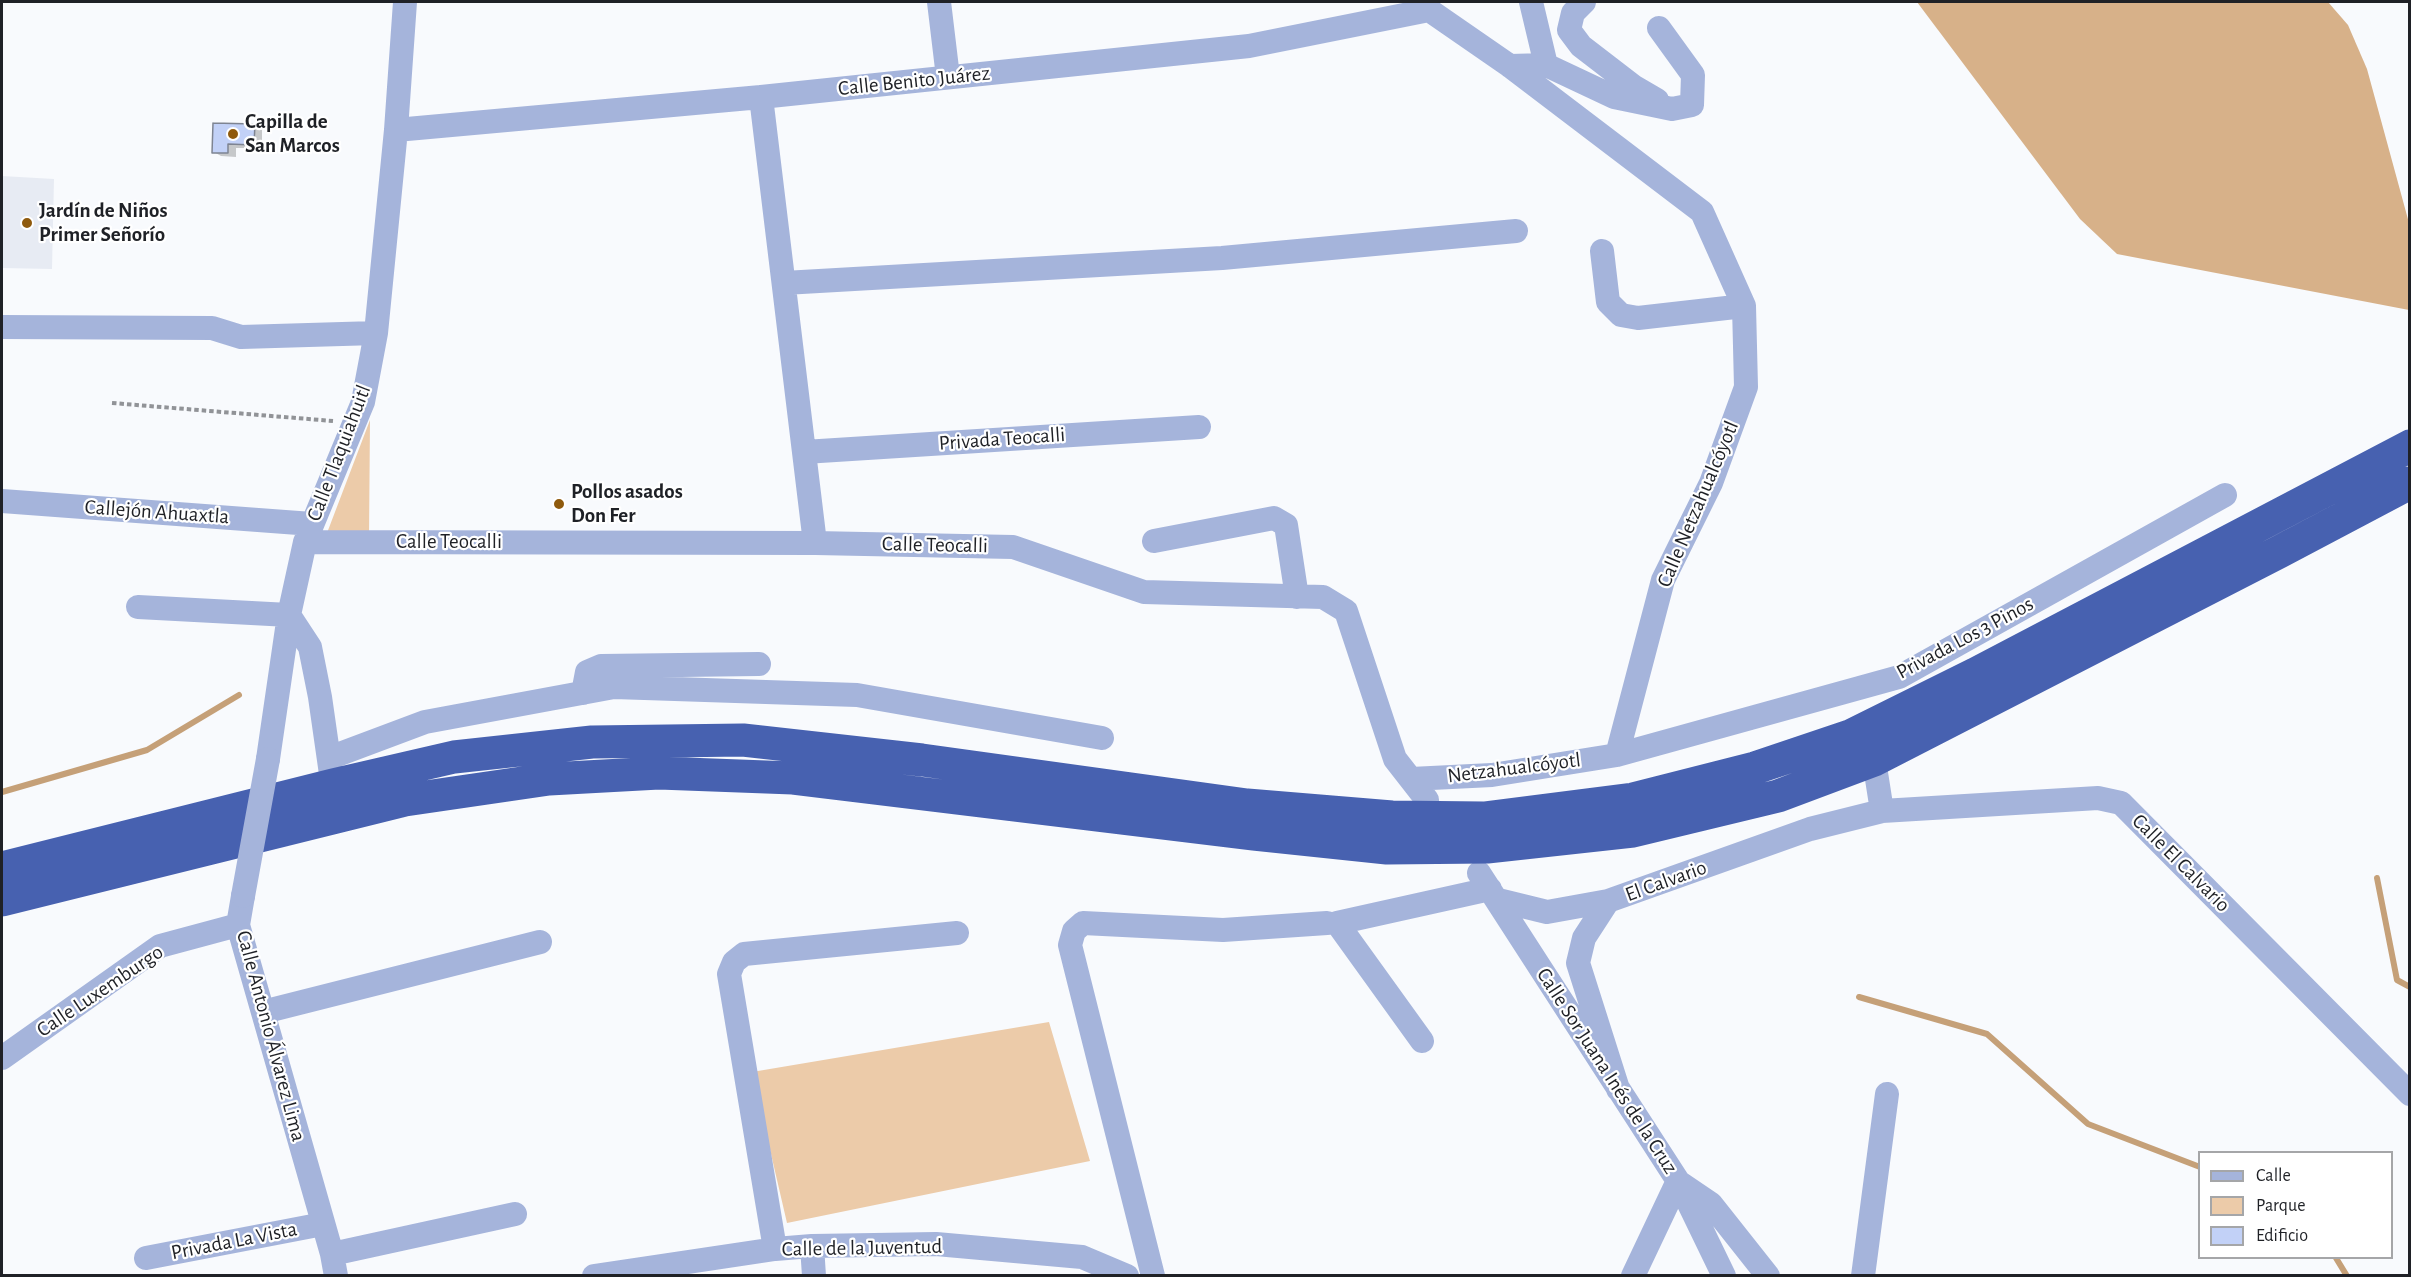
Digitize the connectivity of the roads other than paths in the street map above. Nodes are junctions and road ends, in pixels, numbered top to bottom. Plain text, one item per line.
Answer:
1 (405, 2) edge
2 (939, 2) edge
3 (1531, 2) edge
4 (1584, 2) edge
5 (1428, 6) edge
6 (1659, 28) dead end
7 (1546, 65) junction
8 (1510, 66) junction
9 (948, 77) junction
10 (761, 97) junction
11 (1672, 109) junction
12 (396, 130) junction
13 (1516, 231) dead end
14 (1602, 251) dead end
15 (784, 283) junction
16 (1744, 306) junction
17 (2, 327) edge
18 (376, 333) junction
19 (1199, 427) dead end
20 (2409, 446) edge
21 (804, 452) junction
22 (2409, 483) edge
23 (2225, 495) dead end
24 (2, 501) edge
25 (309, 533) junction
26 (1154, 541) dead end
27 (815, 543) junction
28 (1297, 597) junction
29 (138, 608) dead end
30 (289, 615) junction
31 (759, 664) dead end
32 (583, 693) junction
33 (1102, 738) dead end
34 (1617, 754) junction
35 (268, 759) joint
36 (1874, 760) junction
37 (331, 772) junction
38 (1411, 779) junction
39 (1427, 800) dead end
40 (1882, 811) junction
41 (2, 868) edge
42 (1489, 887) junction
43 (2, 900) edge
44 (1608, 901) junction
45 (1327, 923) dead end
46 (238, 925) junction
47 (957, 933) dead end
48 (540, 942) dead end
49 (263, 1012) junction
50 (1422, 1041) dead end
51 (2, 1058) edge
52 (1618, 1089) junction
53 (1887, 1094) dead end
54 (2409, 1094) edge
55 (1678, 1181) junction
56 (515, 1214) dead end
57 (323, 1224) junction
58 (812, 1246) junction
59 (775, 1249) junction
60 (146, 1258) dead end
61 (334, 1264) edge
62 (594, 1275) edge
63 (814, 1275) edge
64 (1127, 1275) edge
65 (1153, 1275) edge
66 (1633, 1275) edge
67 (1724, 1275) edge
68 (1768, 1275) edge
69 (1863, 1275) edge

1 - 12 street, Calle Tlaquiahuitl
2 - 9 street
3 - 7 street
4 - 11 street
5 - 8 street, Calle Netzahualcóyotl
5 - 9 street, Calle Benito Juárez
6 - 11 street
7 - 8 street
7 - 11 street
8 - 16 street, Calle Netzahualcóyotl
9 - 10 street, Calle Benito Juárez
10 - 12 street, Calle Benito Juárez
10 - 15 street
12 - 18 street, Calle Tlaquiahuitl
13 - 15 street
14 - 16 street
15 - 21 street
16 - 34 street, Calle Netzahualcóyotl
17 - 18 street
18 - 25 street, Calle Tlaquiahuitl
19 - 21 street, Privada Teocalli
20 - 37 highway
21 - 27 street
22 - 36 highway
23 - 34 street, Privada Los 3 Pinos
24 - 25 street, Callejón Ahuaxtla
25 - 27 street, Calle Teocalli
25 - 30 street, Calle Tlaquiahuitl
26 - 28 street
27 - 28 street, Calle Teocalli
28 - 38 street, Calle Teocalli
29 - 30 street
30 - 35 street, Calle Tlaquiahuitl
30 - 37 street
31 - 32 street
32 - 33 street
32 - 37 street
34 - 38 street, Netzahualcóyotl
35 - 46 street, Calle Antonio Álvarez Lima, bridge
36 - 40 street
36 - 43 highway
37 - 41 highway
38 - 39 street, Calle Teocalli
40 - 44 street, El Calvario
40 - 54 street, Calle El Calvario
42 - 44 street
42 - 50 street
42 - 52 street, Calle Sor Juana Inés de la Cruz
44 - 52 street, El Calvario
45 - 65 street
46 - 49 street, Calle Antonio Álvarez Lima
46 - 51 street, Calle Luxemburgo
47 - 59 street
48 - 49 street
49 - 57 street, Calle Antonio Álvarez Lima
52 - 55 street, Calle Sor Juana Inés de la Cruz
53 - 69 street
55 - 66 street
55 - 67 street, Calle Sor Juana Inés de la Cruz
55 - 68 street
56 - 61 street
57 - 60 street, Privada La Vista
57 - 61 street, Calle Antonio Álvarez Lima
58 - 59 street, Calle de la Juventud
58 - 63 street
58 - 64 street, Calle de la Juventud
59 - 62 street, Calle de la Juventud

